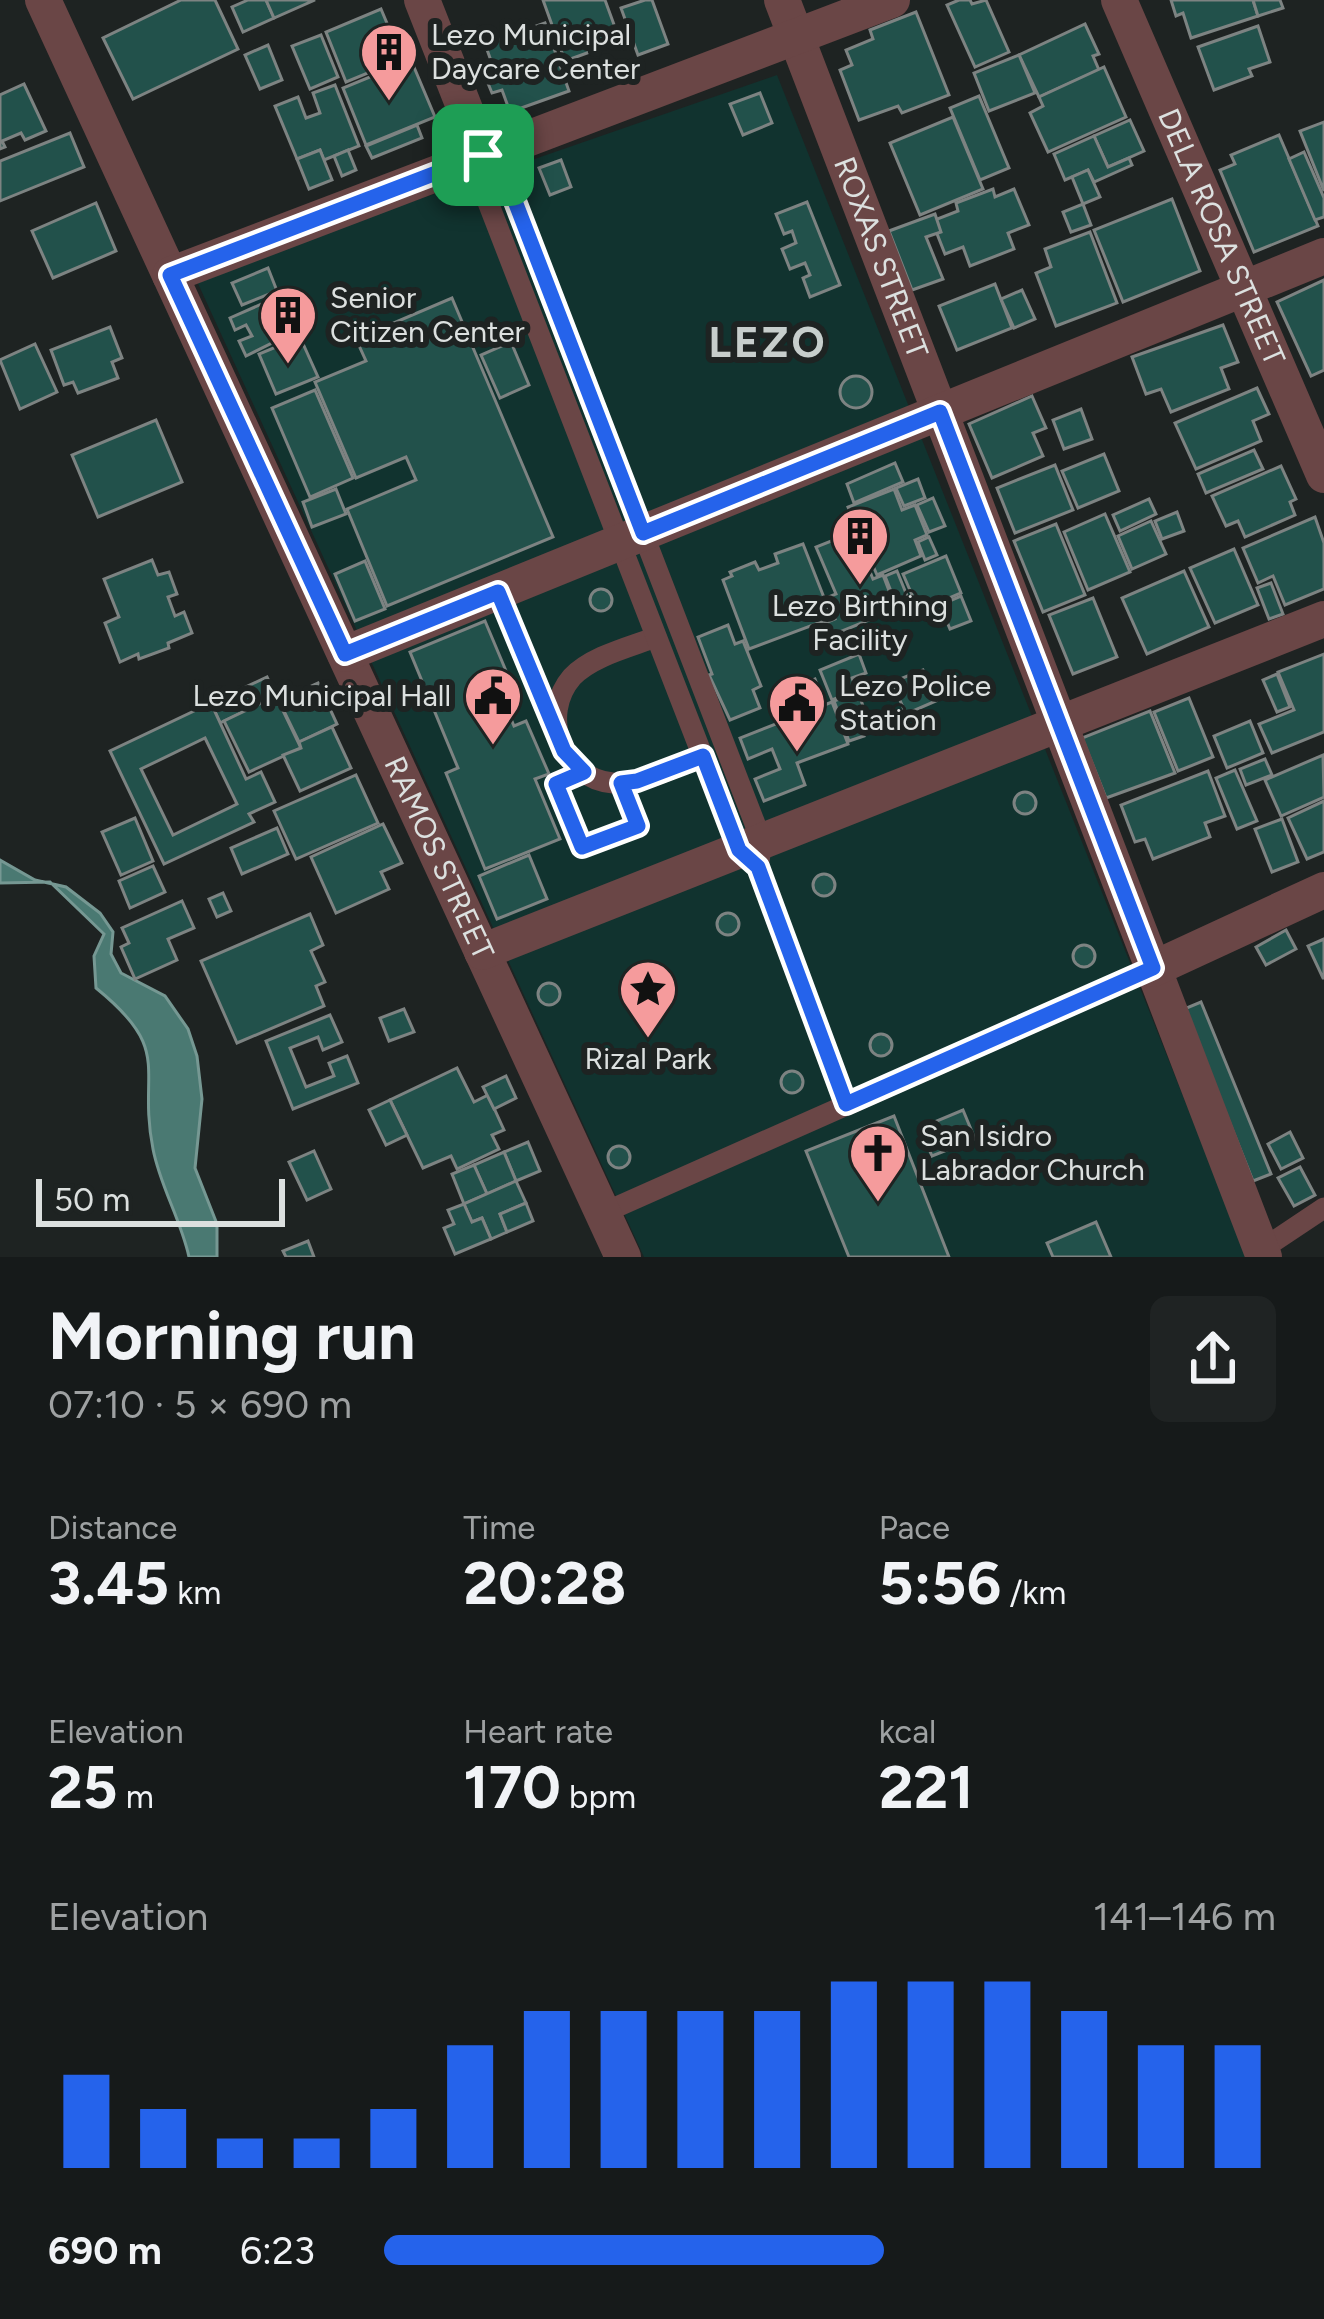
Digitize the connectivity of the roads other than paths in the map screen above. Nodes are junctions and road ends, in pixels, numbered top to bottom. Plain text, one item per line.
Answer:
1 (43, 0) edge
2 (422, 0) edge
3 (782, 0) edge
4 (892, 0) edge
5 (1119, 0) edge
6 (796, 37) junction
7 (483, 155) junction
8 (1324, 256) edge
9 (170, 275) junction
10 (1244, 289) junction
11 (940, 412) junction
12 (1324, 475) edge
13 (632, 538) junction
14 (498, 592) junction
15 (1324, 619) edge
16 (656, 637) junction
17 (345, 654) junction
18 (1059, 724) junction
19 (557, 733) junction
20 (703, 756) junction
21 (584, 772) junction
22 (621, 783) junction
23 (753, 853) junction
24 (1324, 890) edge
25 (482, 952) junction
26 (1153, 968) junction
27 (846, 1104) junction
28 (1324, 1208) edge
29 (603, 1213) junction
30 (1262, 1254) edge
31 (623, 1257) edge

1 - 9 street, RAMOS STREET
2 - 7 street
3 - 6 street, ROXAS STREET
4 - 6 street
5 - 10 street, DELA ROSA STREET
6 - 7 street
6 - 11 street, ROXAS STREET
7 - 9 street
7 - 13 lane
8 - 10 street
9 - 17 street, RAMOS STREET
10 - 11 street
10 - 12 street, DELA ROSA STREET
11 - 13 street
11 - 18 street, ROXAS STREET
13 - 14 street
13 - 16 lane
13 - 23 lane
14 - 17 street
14 - 19 lane
15 - 18 street
16 - 19 lane
16 - 20 lane
17 - 25 street, RAMOS STREET
18 - 23 street
18 - 26 street, ROXAS STREET
19 - 21 lane
20 - 22 lane
20 - 23 lane
21 - 22 lane
21 - 22 lane
23 - 25 street
23 - 27 lane
24 - 26 street
25 - 29 street, RAMOS STREET
26 - 27 lane
26 - 30 street, ROXAS STREET
27 - 29 lane
28 - 30 lane
29 - 31 street, RAMOS STREET

